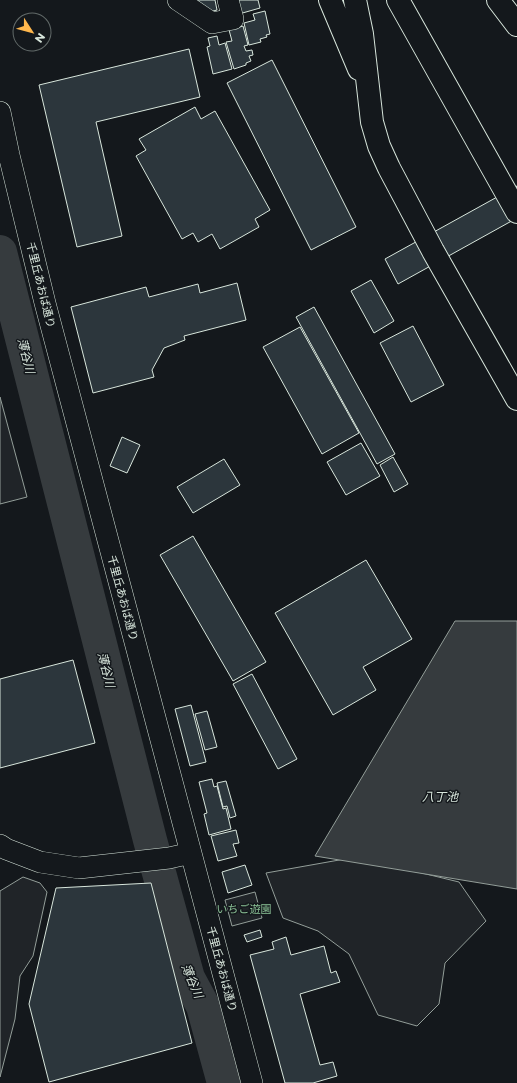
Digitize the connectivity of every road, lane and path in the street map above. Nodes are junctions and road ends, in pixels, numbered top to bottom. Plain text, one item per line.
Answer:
1 (178, 0) edge
2 (228, 0) edge
3 (330, 0) edge
4 (355, 0) edge
5 (398, 0) edge
6 (498, 0) edge
7 (517, 25) edge
8 (368, 90) junction
9 (0, 112) edge
10 (517, 212) edge
11 (492, 353) junction
12 (517, 377) edge
13 (517, 385) edge
14 (517, 399) edge
15 (0, 845) edge
16 (192, 853) junction
17 (252, 1083) edge

1 - 2 street
3 - 8 highway
4 - 8 highway
5 - 10 highway
6 - 7 highway
8 - 11 highway
9 - 16 street, 千里丘あおば通り
11 - 12 highway
11 - 13 highway
11 - 14 highway
15 - 16 street
16 - 17 street, 千里丘あおば通り

